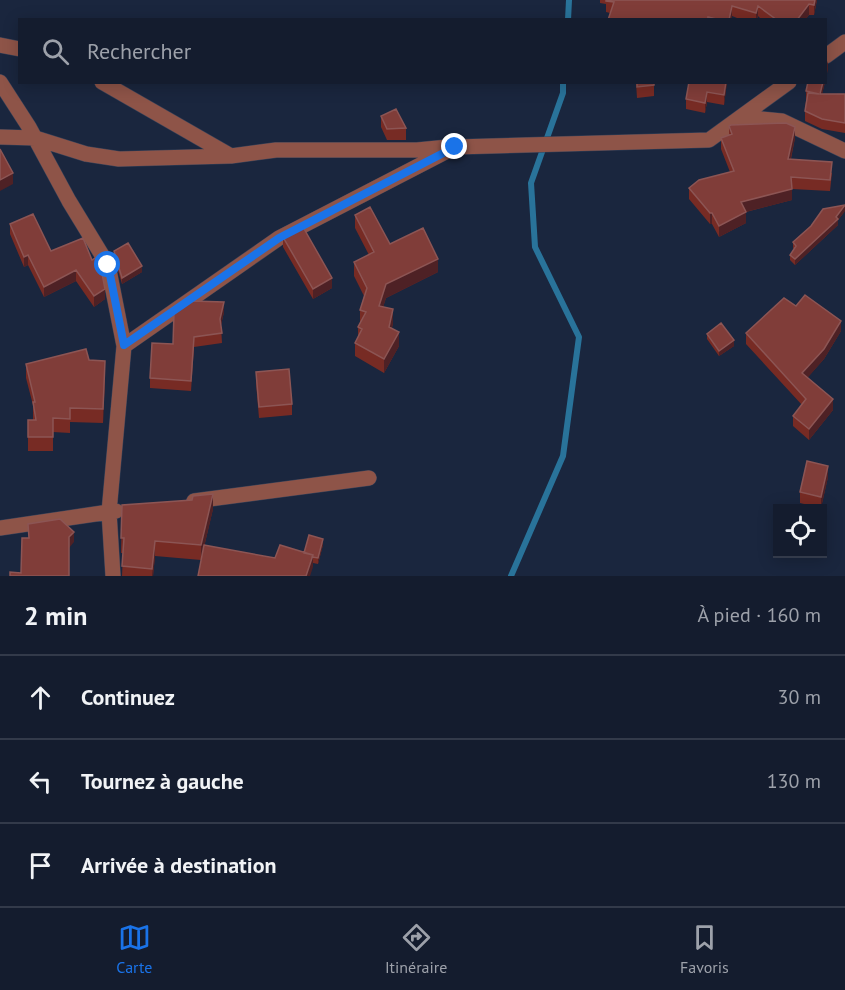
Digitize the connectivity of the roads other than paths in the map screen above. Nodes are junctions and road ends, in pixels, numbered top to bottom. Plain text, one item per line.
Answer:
1 (845, 42) edge
2 (0, 45) edge
3 (18, 49) edge
4 (827, 55) edge
5 (0, 82) edge
6 (105, 84) edge
7 (786, 84) edge
8 (741, 117) junction
9 (0, 137) edge
10 (35, 138) junction
11 (455, 147) junction
12 (845, 151) edge
13 (231, 156) junction
14 (124, 345) junction
15 (369, 478) dead end
16 (175, 503) edge
17 (131, 509) edge
18 (109, 512) junction
19 (0, 528) edge
20 (113, 576) edge

1 - 4 street
2 - 3 street
5 - 10 street
6 - 13 street
7 - 8 street
8 - 11 street
8 - 12 street
9 - 10 street
10 - 13 street
10 - 14 street
11 - 13 street
11 - 14 street
14 - 18 street
15 - 16 street
17 - 18 street
18 - 19 street
18 - 20 street

